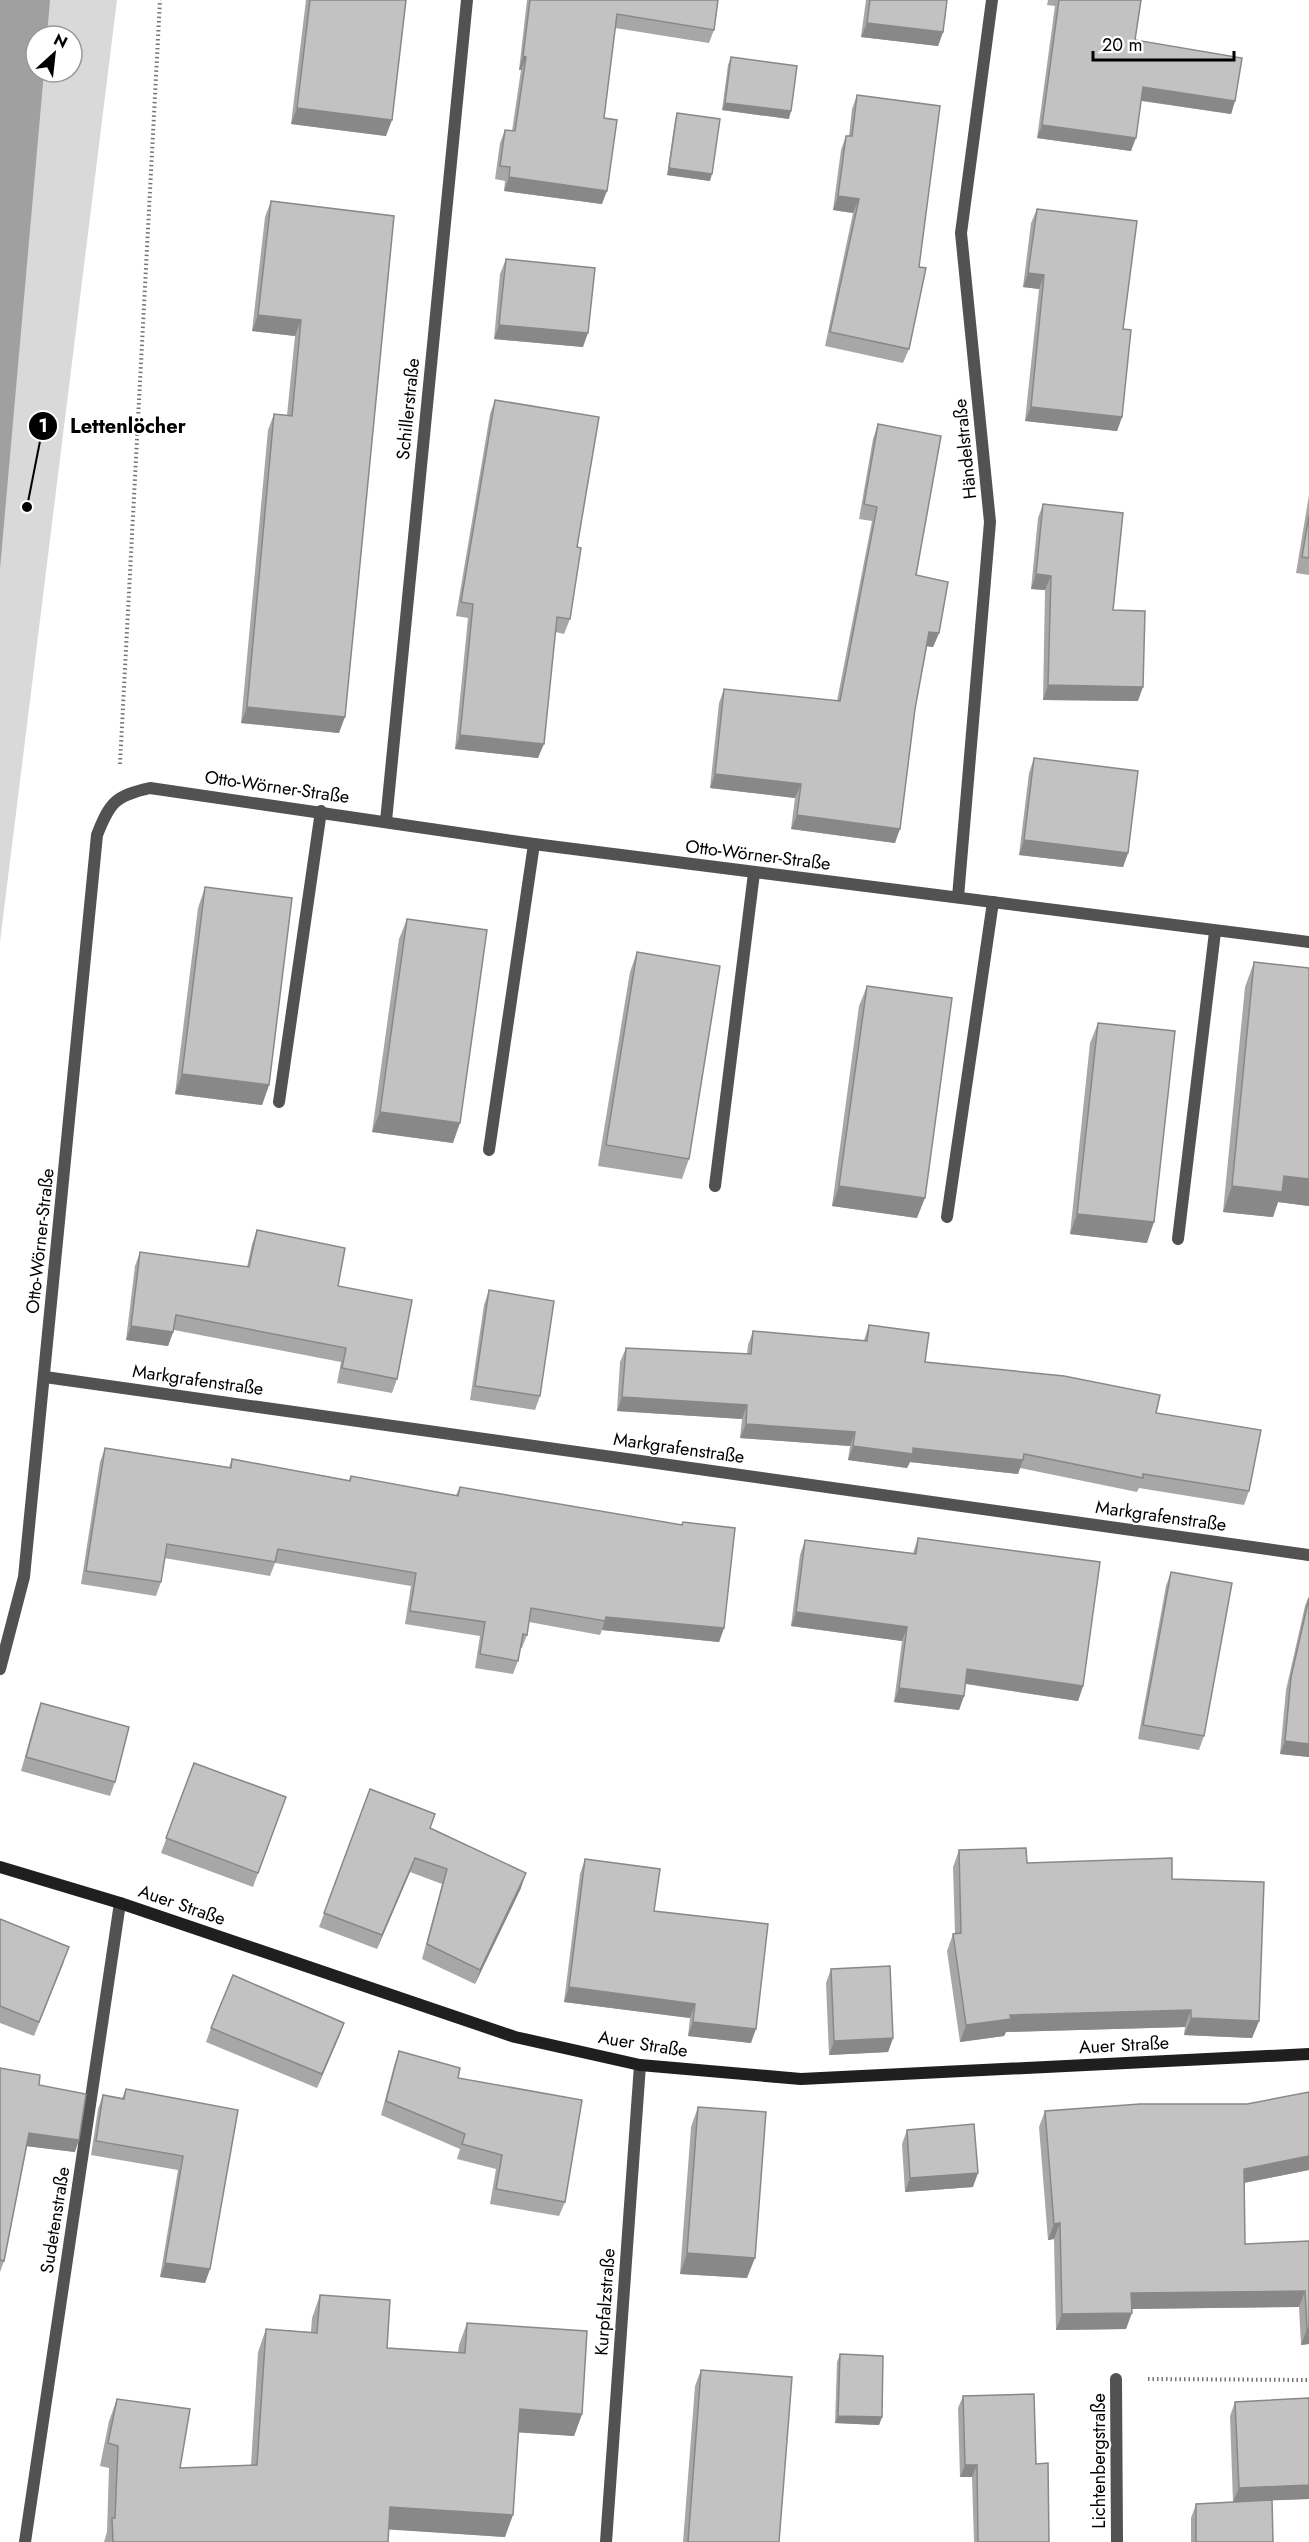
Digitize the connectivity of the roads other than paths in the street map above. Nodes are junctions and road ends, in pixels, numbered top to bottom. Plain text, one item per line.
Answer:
1 (467, 0) edge
2 (992, 0) edge
3 (321, 811) junction
4 (386, 820) junction
5 (534, 844) junction
6 (754, 873) junction
7 (958, 897) junction
8 (993, 902) junction
9 (1215, 932) junction
10 (1309, 942) edge
11 (279, 1102) dead end
12 (489, 1150) dead end
13 (715, 1186) dead end
14 (947, 1217) dead end
15 (1178, 1239) dead end
16 (45, 1377) junction
17 (1309, 1555) edge
18 (0, 1669) edge
19 (0, 1867) edge
20 (120, 1903) junction
21 (1309, 2054) edge
22 (640, 2065) junction
23 (1116, 2379) road end
24 (24, 2542) edge
25 (606, 2542) edge
26 (1117, 2542) edge

1 - 4 street, Schillerstraße
2 - 7 street, Händelstraße
3 - 4 street, Otto-Wörner-Straße
3 - 11 street
3 - 16 street, Otto-Wörner-Straße
4 - 5 street, Otto-Wörner-Straße
5 - 6 street, Otto-Wörner-Straße
5 - 12 street
6 - 7 street, Otto-Wörner-Straße
6 - 13 street
7 - 8 street, Otto-Wörner-Straße
8 - 9 street, Otto-Wörner-Straße
8 - 14 street
9 - 10 street, Otto-Wörner-Straße
9 - 15 street
16 - 17 street, Markgrafenstraße
16 - 18 street, Otto-Wörner-Straße
19 - 20 main road, Auer Straße
20 - 22 main road, Auer Straße
20 - 24 street, Sudetenstraße
21 - 22 main road, Auer Straße
22 - 25 street, Kurpfalzstraße
23 - 26 street, Lichtenbergstraße

